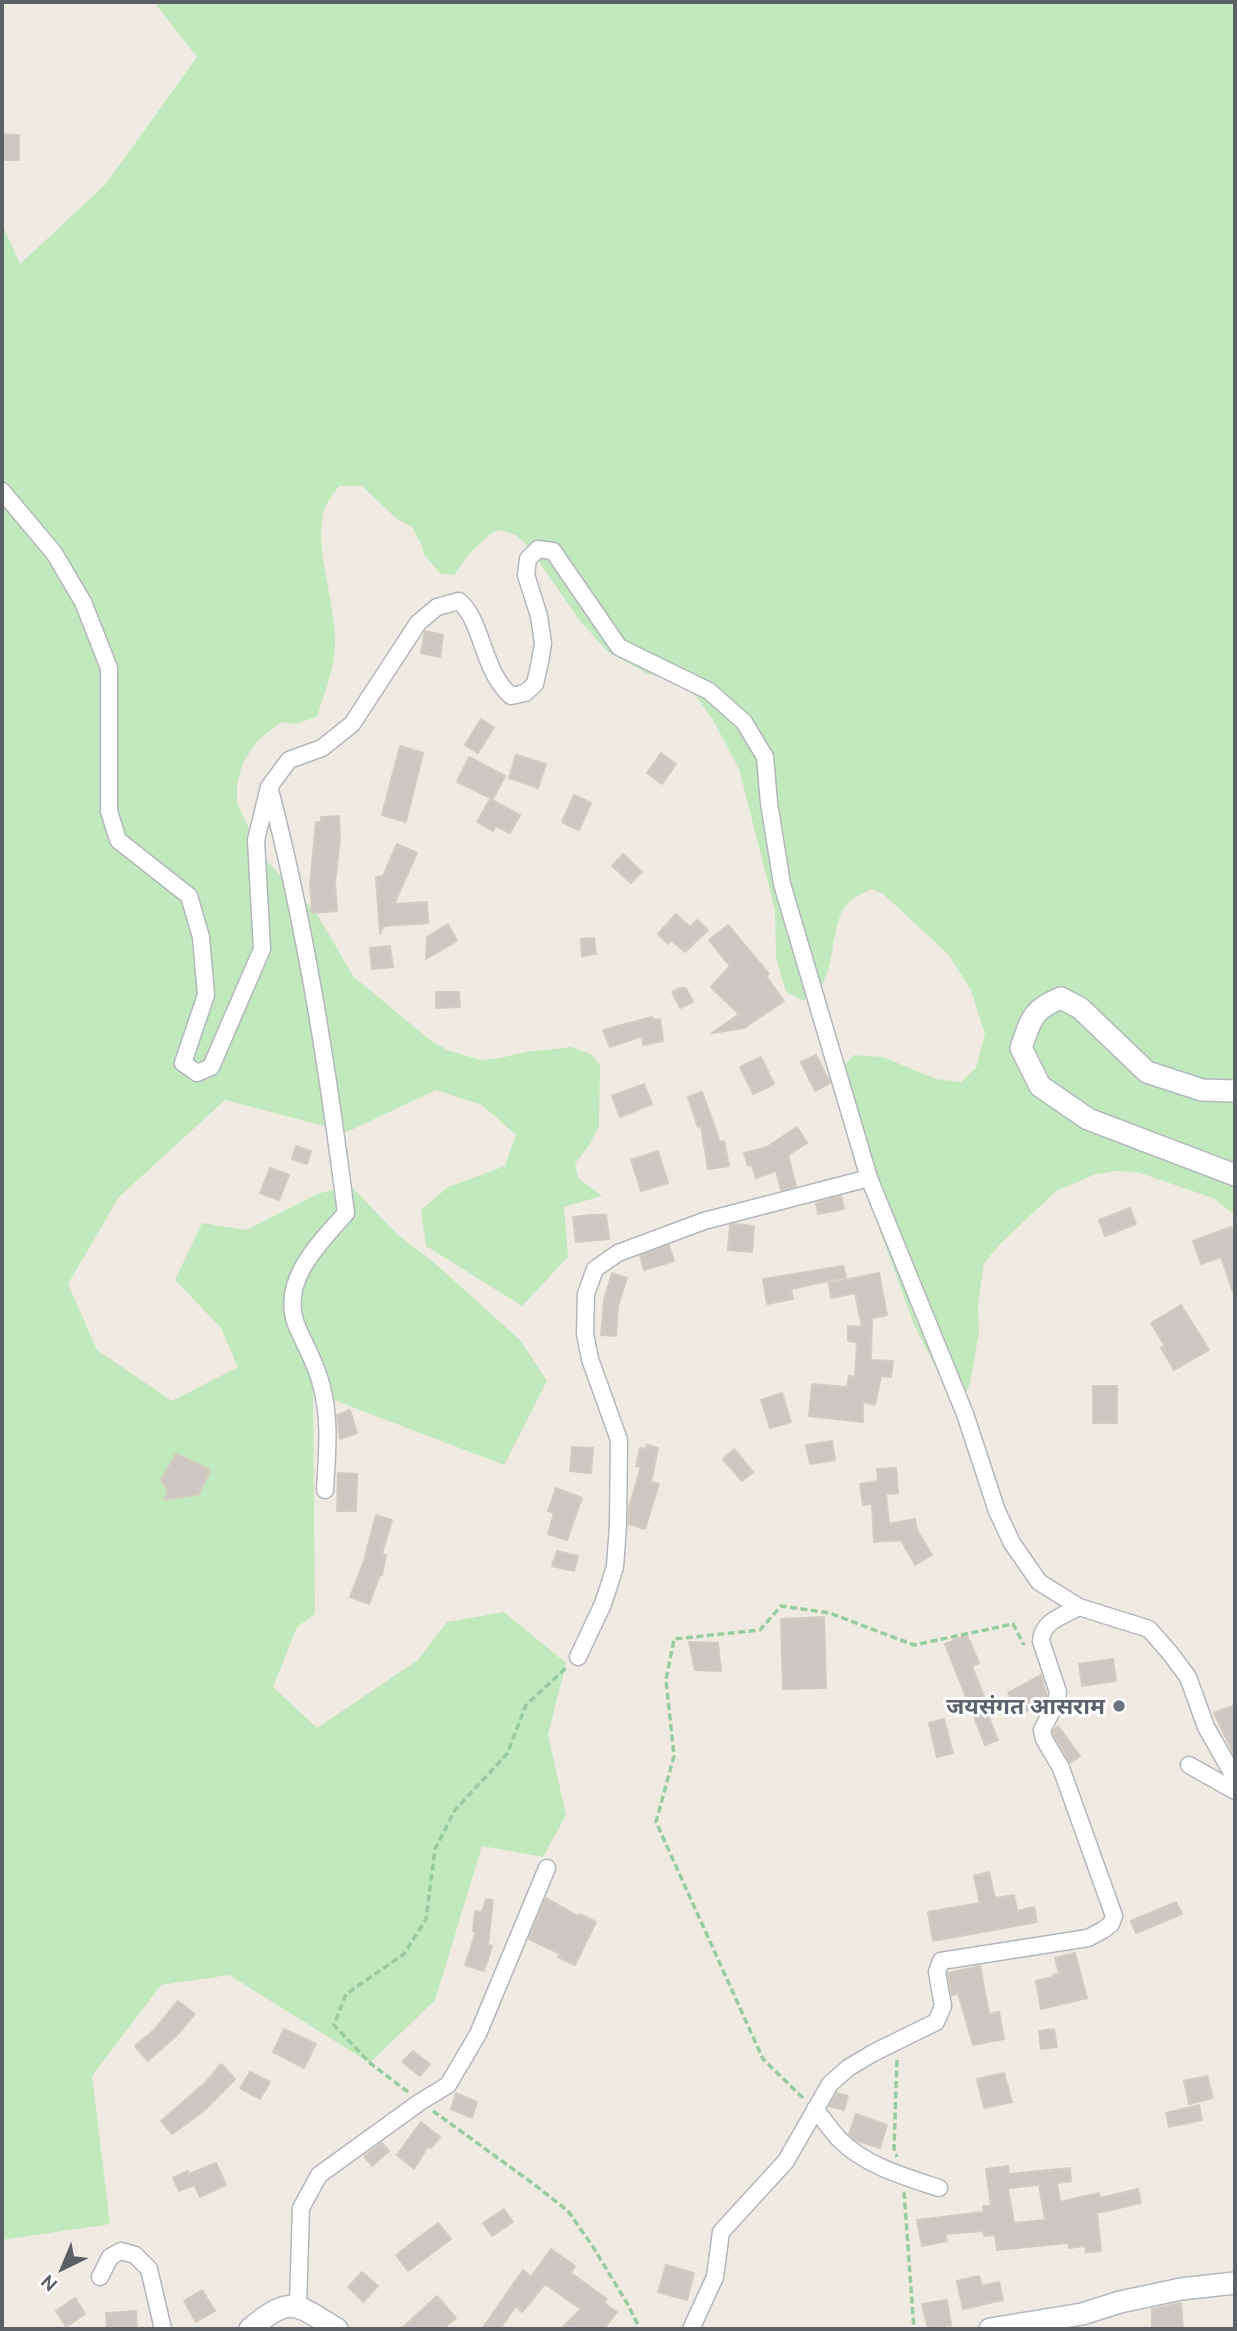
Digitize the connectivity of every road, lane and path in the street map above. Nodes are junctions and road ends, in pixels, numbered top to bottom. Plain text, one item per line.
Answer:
1 (2, 491) edge
2 (269, 788) junction
3 (1235, 1091) edge
4 (1235, 1175) edge
5 (869, 1178) junction
6 (325, 1490) dead end
7 (1079, 1607) junction
8 (1024, 1646) dead end
9 (578, 1657) joint
10 (1189, 1765) dead end
11 (1235, 1778) edge
12 (1235, 1791) edge
13 (547, 1868) dead end
14 (420, 2102) junction
15 (815, 2109) junction
16 (939, 2188) dead end
17 (100, 2277) dead end
18 (1235, 2283) edge
19 (298, 2306) junction
20 (163, 2329) edge
21 (250, 2329) edge
22 (337, 2329) edge
23 (640, 2329) edge
24 (691, 2329) edge
25 (990, 2329) edge

1 - 2 street
2 - 5 street
2 - 6 street
3 - 4 main road
5 - 7 street
5 - 9 street
7 - 11 street
7 - 15 street
8 - 15 path
9 - 14 path
10 - 12 street
13 - 14 street
14 - 19 street
14 - 23 path
15 - 16 street
15 - 24 street
17 - 20 street
18 - 25 main road
19 - 21 main road
19 - 22 main road

